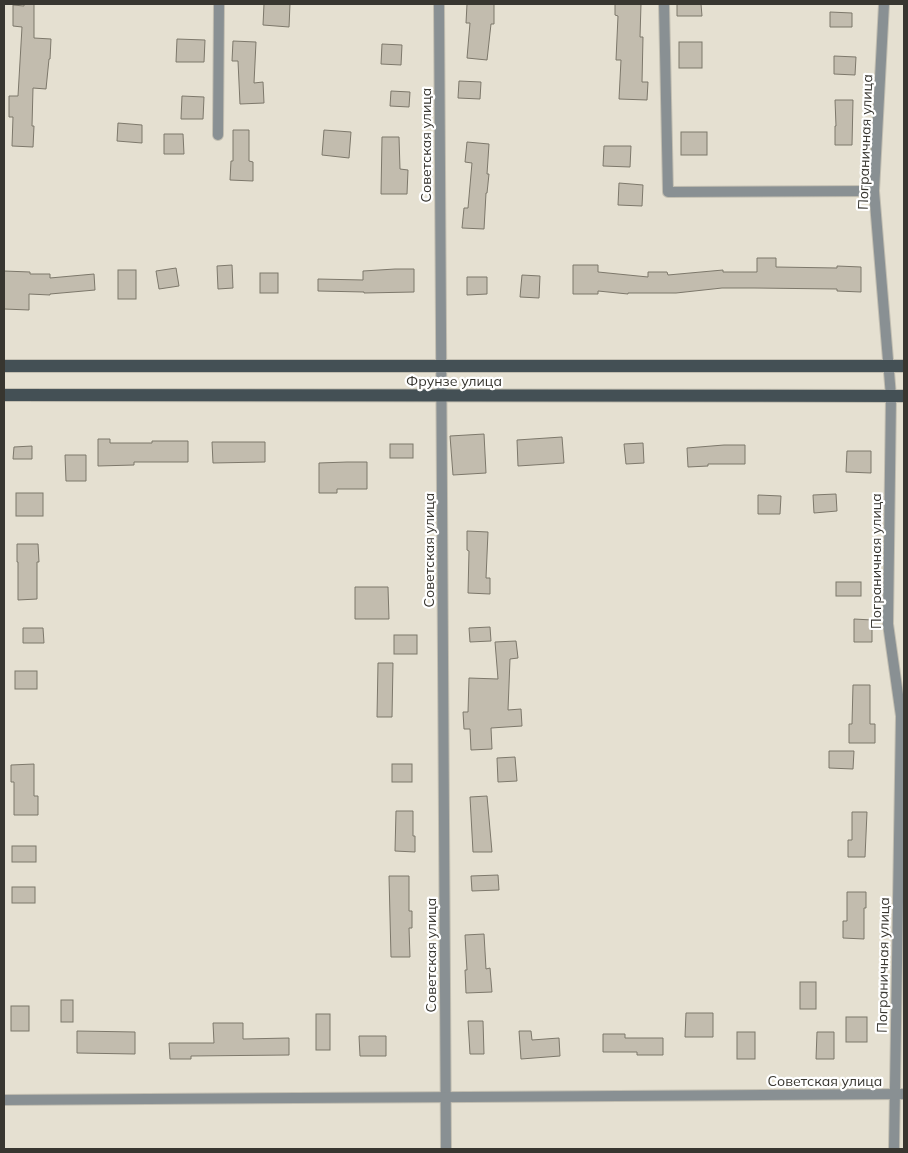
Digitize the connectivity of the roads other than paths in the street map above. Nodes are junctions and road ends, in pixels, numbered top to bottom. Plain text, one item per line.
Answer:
1 (219, 4) edge
2 (440, 4) edge
3 (664, 4) edge
4 (884, 4) edge
5 (218, 135) dead end
6 (874, 191) junction
7 (4, 366) edge
8 (441, 366) junction
9 (889, 366) junction
10 (904, 366) edge
11 (4, 395) edge
12 (441, 396) junction
13 (891, 396) junction
14 (904, 396) edge
15 (901, 875) edge
16 (899, 1094) edge
17 (446, 1097) junction
18 (4, 1100) edge
19 (446, 1149) edge
20 (894, 1149) edge

1 - 5 street
2 - 8 street, Советская улица
3 - 6 street
4 - 6 street, Пограничная улица
6 - 9 street, Пограничная улица
7 - 8 main road, Фрунзе улица
8 - 9 main road, Фрунзе улица
8 - 12 street, Советская улица
9 - 10 main road, Фрунзе улица
9 - 13 street, Пограничная улица
11 - 12 main road, Фрунзе улица
12 - 13 main road, Фрунзе улица
12 - 17 street, Советская улица
13 - 14 main road, Фрунзе улица
13 - 15 street, Пограничная улица
15 - 16 street, Пограничная улица
16 - 17 street, Советская улица
16 - 20 street, Пограничная улица
17 - 18 street, Советская улица
17 - 19 street, Советская улица

